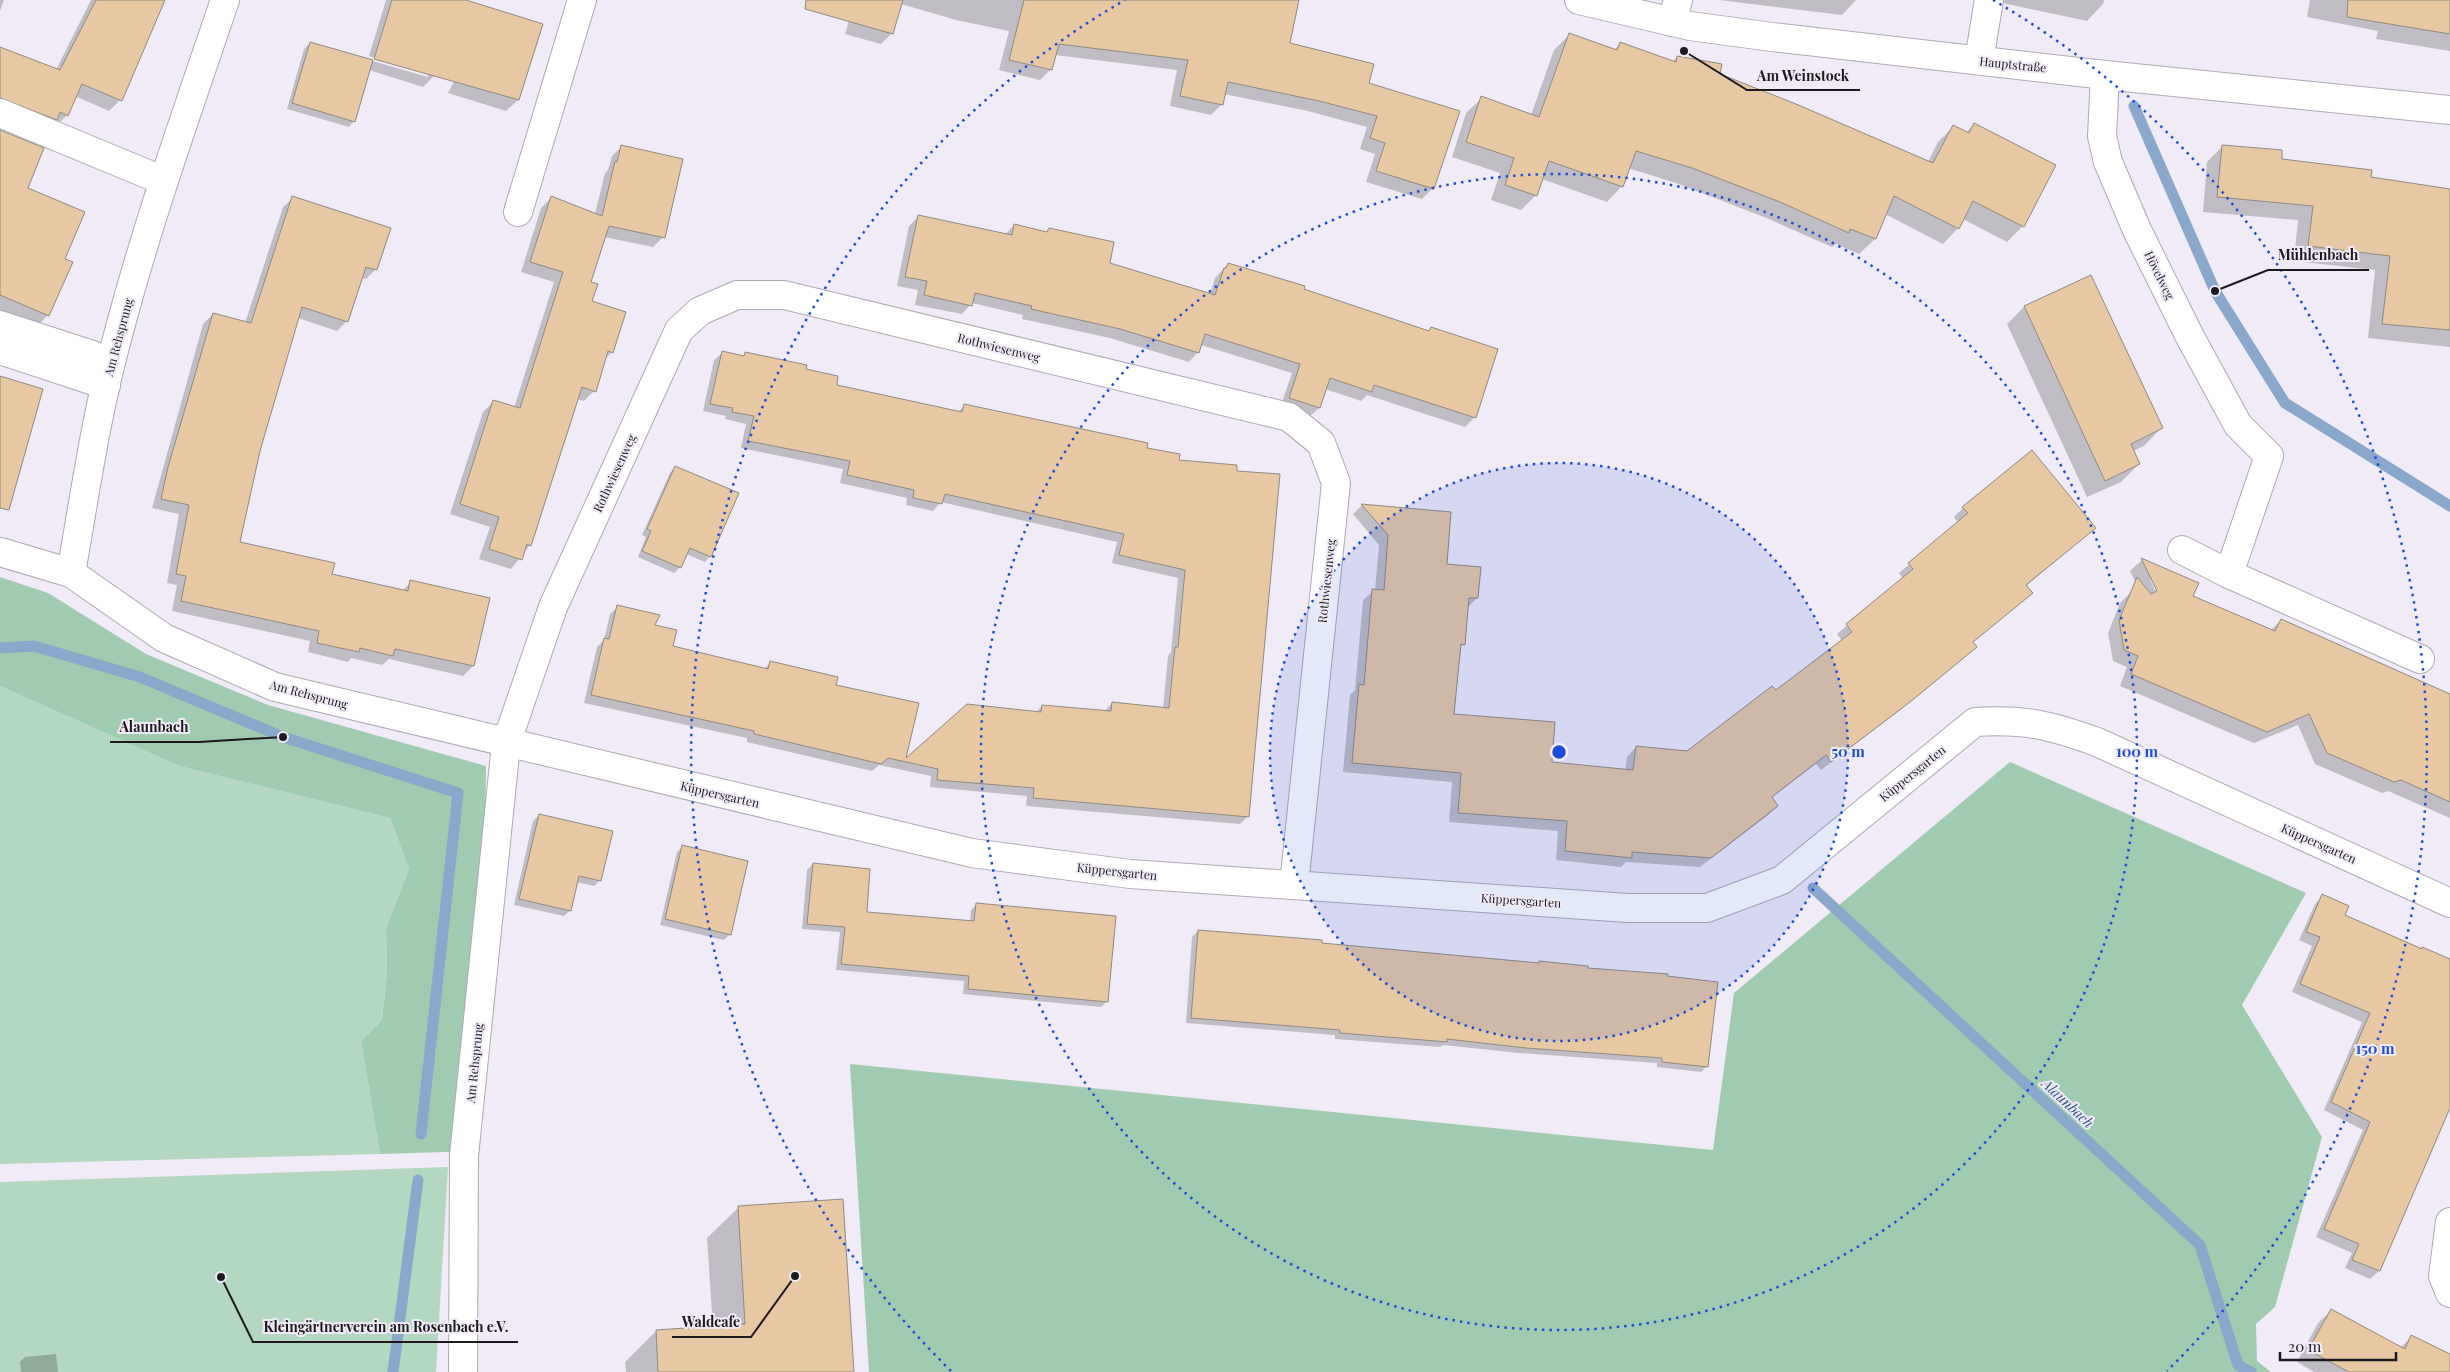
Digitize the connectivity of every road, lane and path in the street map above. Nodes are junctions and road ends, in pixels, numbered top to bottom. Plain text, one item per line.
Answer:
1 (225, 0) edge
2 (582, 0) edge
3 (1579, 0) edge
4 (1989, 0) edge
5 (1675, 11) edge
6 (1980, 60) junction
7 (2105, 74) junction
8 (2450, 110) edge
9 (0, 114) edge
10 (164, 181) junction
11 (518, 212) dead end
12 (0, 325) edge
13 (0, 350) edge
14 (108, 373) junction
15 (2182, 550) dead end
16 (0, 552) edge
17 (70, 572) junction
18 (2229, 574) junction
19 (2420, 659) dead end
20 (506, 744) junction
21 (1294, 885) junction
22 (2450, 903) edge
23 (2450, 1222) edge
24 (2450, 1293) edge
25 (463, 1372) edge

1 - 10 street, Am Rehsprung
2 - 11 street
3 - 5 street, Hauptstraße
4 - 6 street
5 - 6 street, Hauptstraße
6 - 7 street, Hauptstraße
7 - 8 street, Hauptstraße
7 - 18 street, Hövelweg
9 - 10 street
10 - 14 street, Am Rehsprung
12 - 14 street
13 - 14 street
14 - 17 street, Am Rehsprung
15 - 18 street
16 - 17 street
17 - 20 street, Am Rehsprung
18 - 19 street
20 - 21 street, Küppersgarten
20 - 21 street, Rothwiesenweg
20 - 25 street, Am Rehsprung
21 - 22 street, Küppersgarten
23 - 24 street

